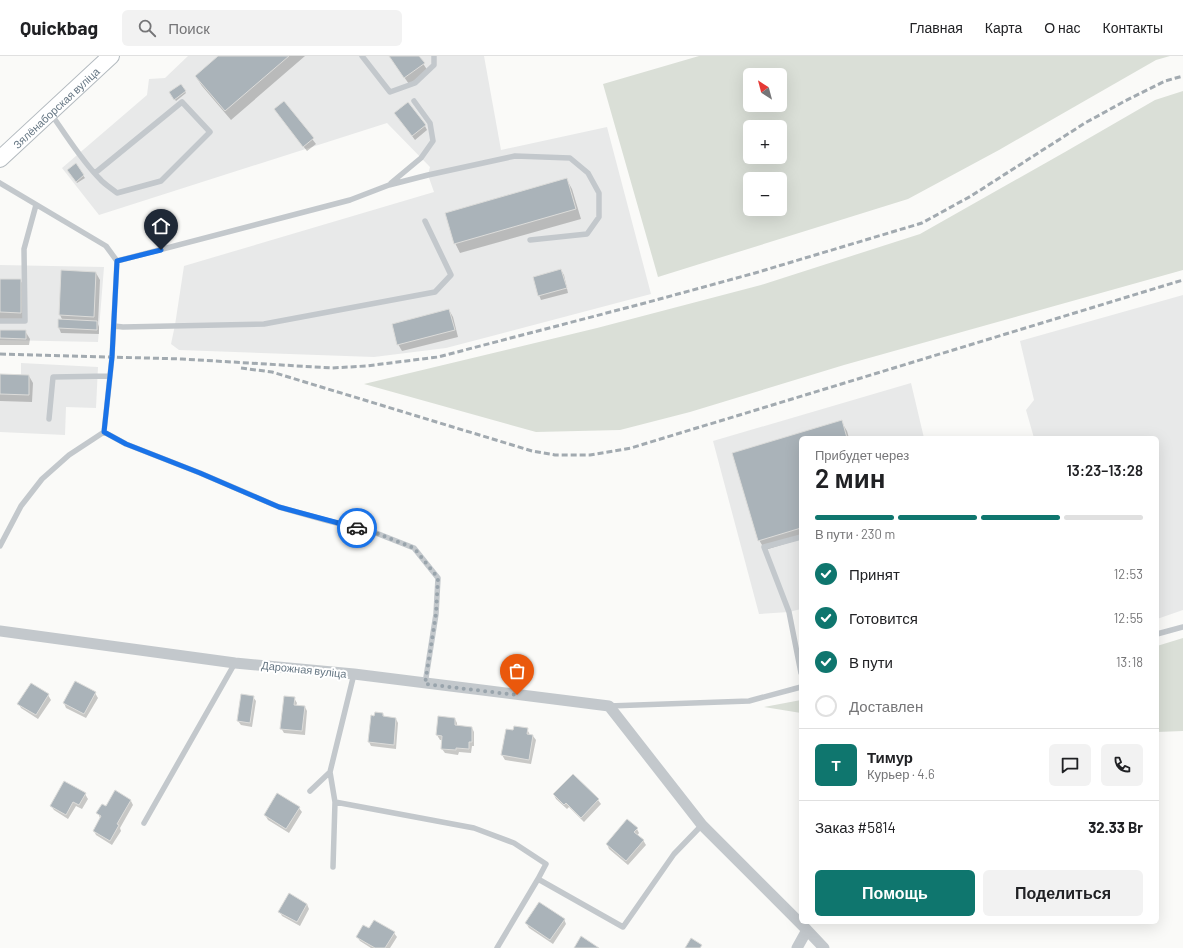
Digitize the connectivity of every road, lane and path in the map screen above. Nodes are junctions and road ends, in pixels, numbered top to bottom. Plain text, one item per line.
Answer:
1 (110, 56) edge
2 (362, 56) edge
3 (434, 56) edge
4 (414, 101) dead end
5 (50, 112) junction
6 (0, 159) edge
7 (94, 173) junction
8 (0, 183) edge
9 (389, 185) junction
10 (36, 205) junction
11 (425, 221) dead end
12 (530, 240) dead end
13 (117, 261) junction
14 (0, 321) edge
15 (114, 326) junction
16 (109, 376) junction
17 (49, 419) dead end
18 (104, 432) junction
19 (799, 538) edge
20 (0, 546) edge
21 (1183, 627) edge
22 (0, 631) edge
23 (1159, 633) edge
24 (235, 662) junction
25 (799, 663) edge
26 (354, 674) junction
27 (425, 684) junction
28 (799, 688) edge
29 (609, 706) junction
30 (330, 772) junction
31 (310, 791) dead end
32 (335, 802) junction
33 (144, 824) dead end
34 (702, 825) junction
35 (333, 867) dead end
36 (538, 879) junction
37 (799, 921) edge
38 (802, 924) edge
39 (808, 930) junction
40 (497, 948) edge
41 (797, 948) edge
42 (824, 948) edge

1 - 5 main road, Зялёнаборская вуліца
2 - 3 lane
4 - 9 lane
5 - 6 main road, Зялёнаборская вуліца
5 - 7 lane
7 - 7 lane
8 - 10 lane
9 - 12 lane
9 - 13 lane
10 - 13 lane
10 - 14 lane
11 - 15 lane
13 - 15 lane
15 - 16 lane
16 - 17 lane
16 - 18 lane
18 - 20 lane
18 - 27 lane
19 - 25 lane
21 - 23 lane
22 - 24 street, Дарожная вуліца
24 - 26 street, Дарожная вуліца
24 - 33 lane
26 - 27 street, Дарожная вуліца
26 - 30 lane
27 - 29 street, Дарожная вуліца
28 - 29 lane
29 - 34 street
30 - 31 lane
30 - 32 lane
32 - 35 lane
32 - 36 lane
34 - 36 lane
34 - 37 street
36 - 40 lane
38 - 39 street
39 - 41 street
39 - 42 street

